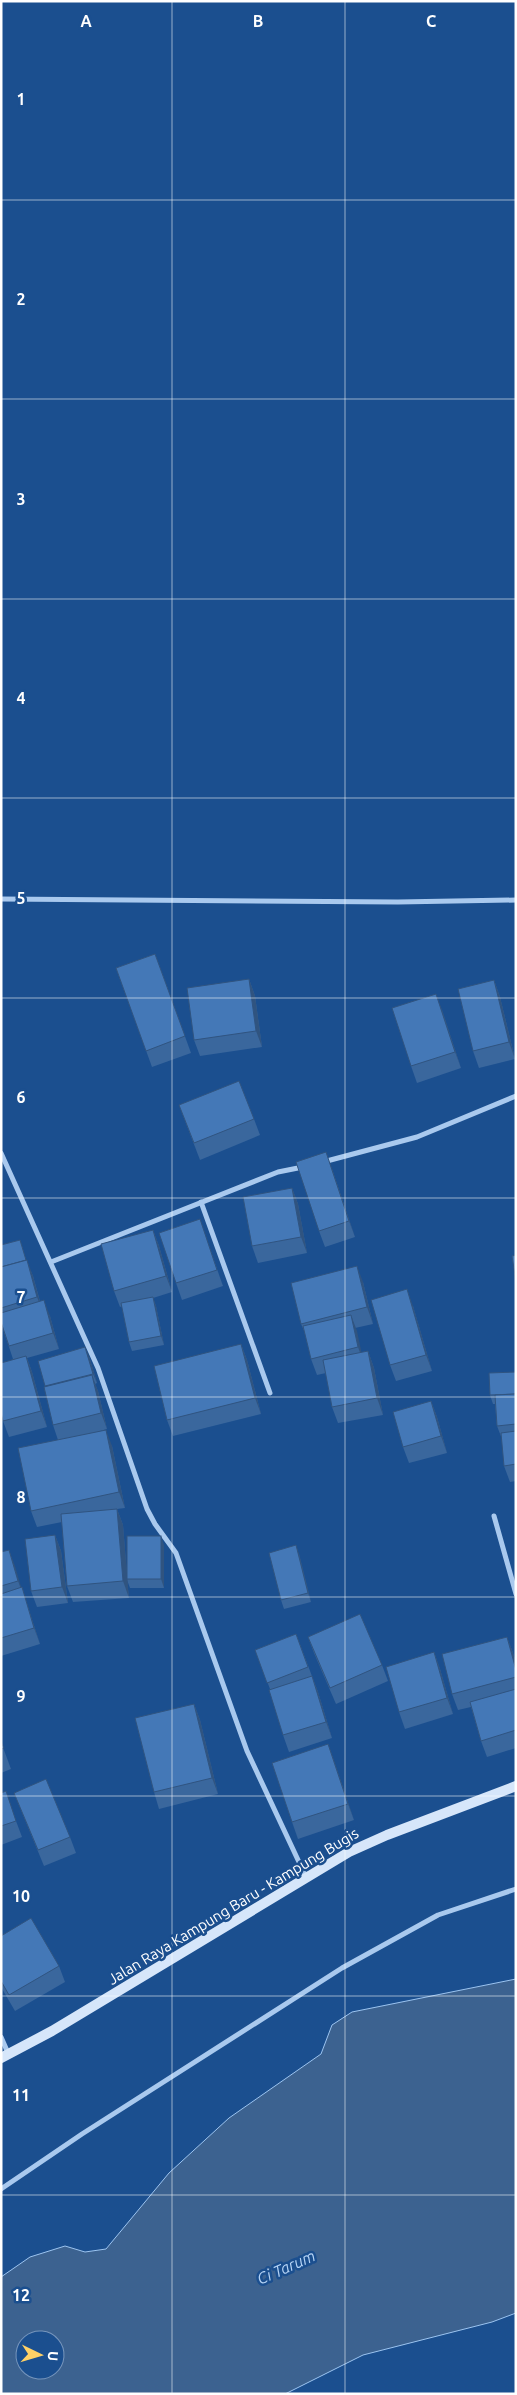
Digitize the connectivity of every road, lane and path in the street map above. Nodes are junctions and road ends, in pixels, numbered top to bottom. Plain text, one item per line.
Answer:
1 (1, 899) edge
2 (516, 900) edge
3 (516, 1096) edge
4 (1, 1153) edge
5 (314, 1164) edge
6 (305, 1166) edge
7 (201, 1202) junction
8 (51, 1262) junction
9 (270, 1393) dead end
10 (494, 1516) dead end
11 (516, 1594) edge
12 (516, 1786) edge
13 (306, 1877) junction
14 (516, 1889) edge
15 (1, 2037) edge
16 (5, 2055) edge
17 (1, 2189) edge

1 - 2 street
3 - 5 street
4 - 8 street
6 - 7 street
7 - 8 street
7 - 9 street
8 - 13 street
10 - 11 street
12 - 13 street, Jalan Raya Kampung Baru - Kampung Bugis
13 - 16 street, Jalan Raya Kampung Baru - Kampung Bugis
14 - 17 street
15 - 16 street

